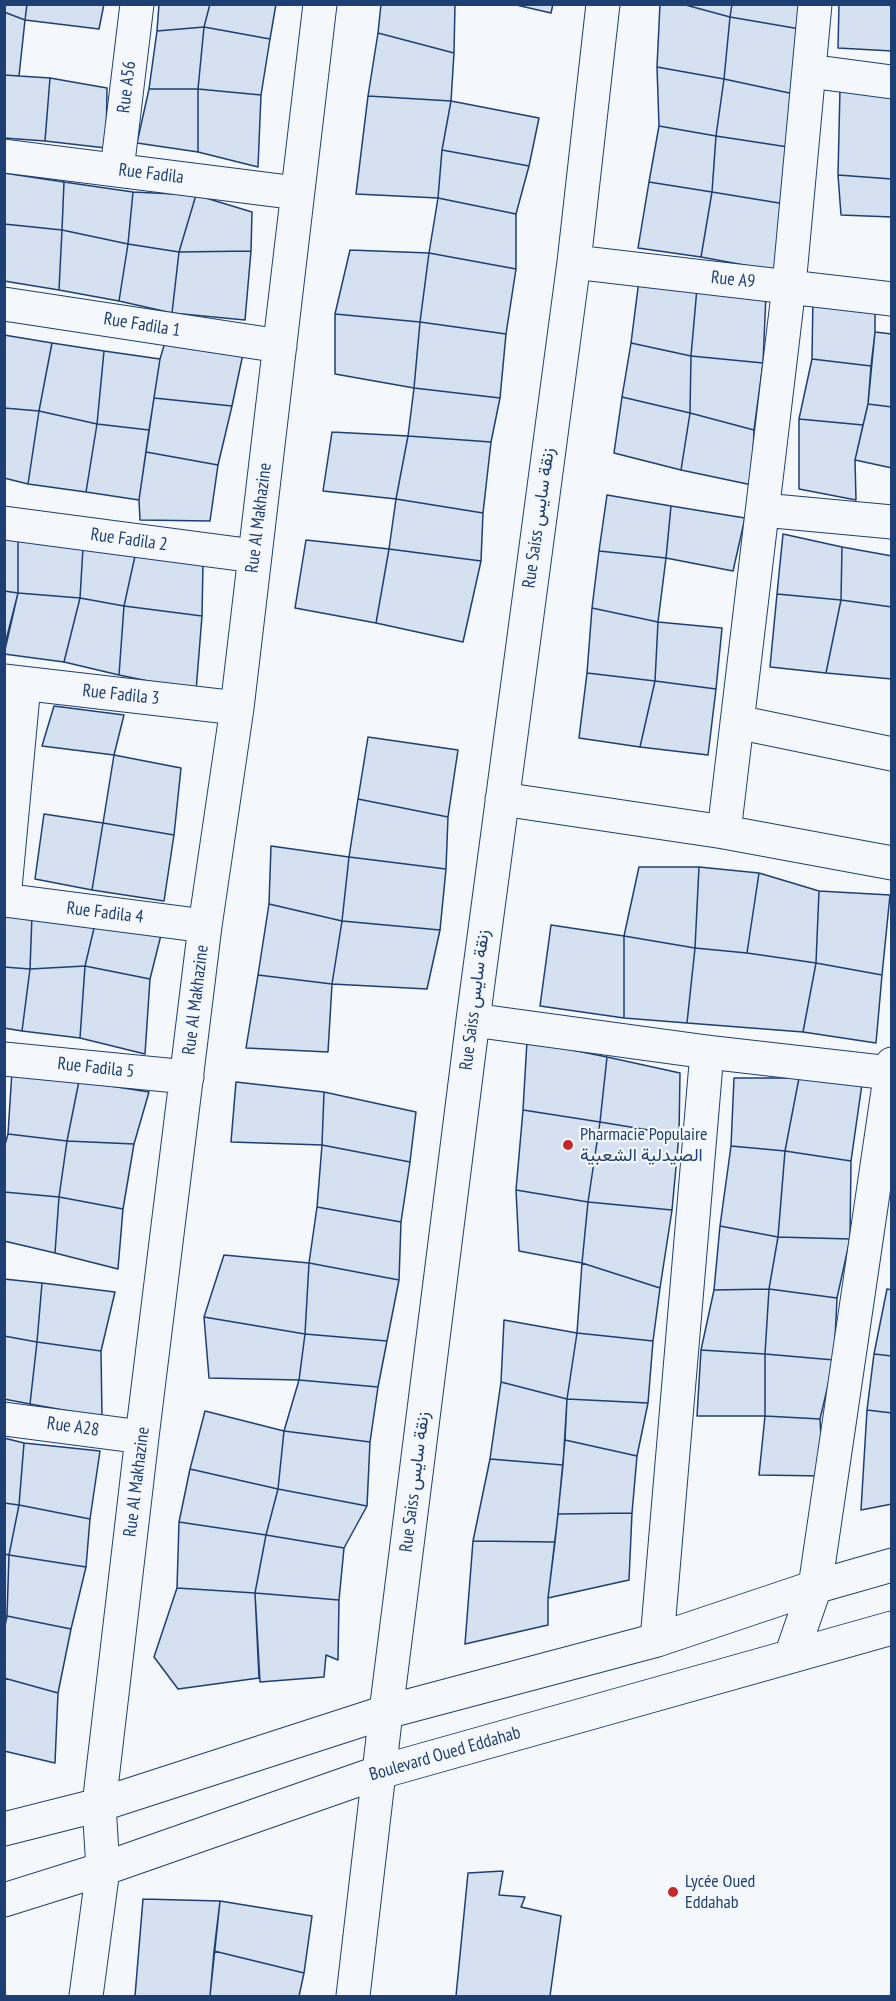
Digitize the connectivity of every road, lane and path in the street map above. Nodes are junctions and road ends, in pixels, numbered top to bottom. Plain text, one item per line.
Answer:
1 (137, 4) edge
2 (320, 4) edge
3 (603, 4) edge
4 (816, 4) edge
5 (809, 71) junction
6 (891, 82) edge
7 (4, 156) edge
8 (117, 170) junction
9 (297, 193) junction
10 (574, 262) junction
11 (789, 286) junction
12 (891, 299) edge
13 (4, 304) edge
14 (280, 346) junction
15 (763, 510) junction
16 (891, 522) edge
17 (4, 523) edge
18 (254, 556) junction
19 (14, 683) edge
20 (237, 708) junction
21 (738, 722) junction
22 (891, 754) edge
23 (501, 800) junction
24 (724, 832) junction
25 (891, 863) edge
26 (4, 900) edge
27 (205, 926) junction
28 (472, 1020) junction
29 (707, 1052) junction
30 (4, 1059) edge
31 (891, 1068) edge
32 (187, 1077) junction
33 (4, 1419) edge
34 (142, 1437) junction
35 (891, 1565) edge
36 (815, 1587) junction
37 (891, 1628) edge
38 (657, 1640) junction
39 (791, 1656) junction
40 (386, 1712) junction
41 (380, 1772) junction
42 (99, 1805) junction
43 (4, 1829) edge
44 (103, 1869) junction
45 (4, 1900) edge
46 (86, 1996) edge
47 (353, 1996) edge

1 - 8 street, Rue A56
2 - 9 street, Rue Al Makhazine
3 - 10 street, Rue Saiss زنقة سايس
4 - 5 street
5 - 6 street
5 - 11 street
7 - 8 street, Rue Fadila
8 - 9 street, Rue Fadila
9 - 14 street, Rue Al Makhazine
10 - 11 street, Rue A9
10 - 23 street, Rue Saiss زنقة سايس
11 - 12 street, Rue A9
11 - 15 street
13 - 14 street, Rue Fadila 1
14 - 18 street, Rue Al Makhazine
15 - 16 street
15 - 21 street
17 - 18 street, Rue Fadila 2
18 - 20 street, Rue Al Makhazine
19 - 20 street, Rue Fadila 3
19 - 26 street
20 - 27 street, Rue Al Makhazine
21 - 22 street
21 - 24 street
23 - 24 street
23 - 28 street, Rue Saiss زنقة سايس
24 - 25 street
26 - 27 street, Rue Fadila 4
27 - 32 street, Rue Al Makhazine
28 - 29 street
28 - 40 street, Rue Saiss زنقة سايس
29 - 31 street
29 - 38 street
30 - 32 street, Rue Fadila 5
31 - 36 street
32 - 34 street, Rue Al Makhazine
33 - 34 street, Rue A28
34 - 42 street, Rue Al Makhazine
35 - 36 street
36 - 38 street
36 - 39 street
37 - 39 street, Boulevard Oued Eddahab
38 - 40 street
39 - 41 street, Boulevard Oued Eddahab
40 - 41 street, Rue Saiss زنقة سايس
40 - 42 street
41 - 44 street, Boulevard Oued Eddahab
41 - 47 street, Rue Saiss زنقة سايس
42 - 43 street
42 - 44 street, Rue Al Makhazine
44 - 45 street, Boulevard Oued Eddahab
44 - 46 street, Rue Al Makhazine

